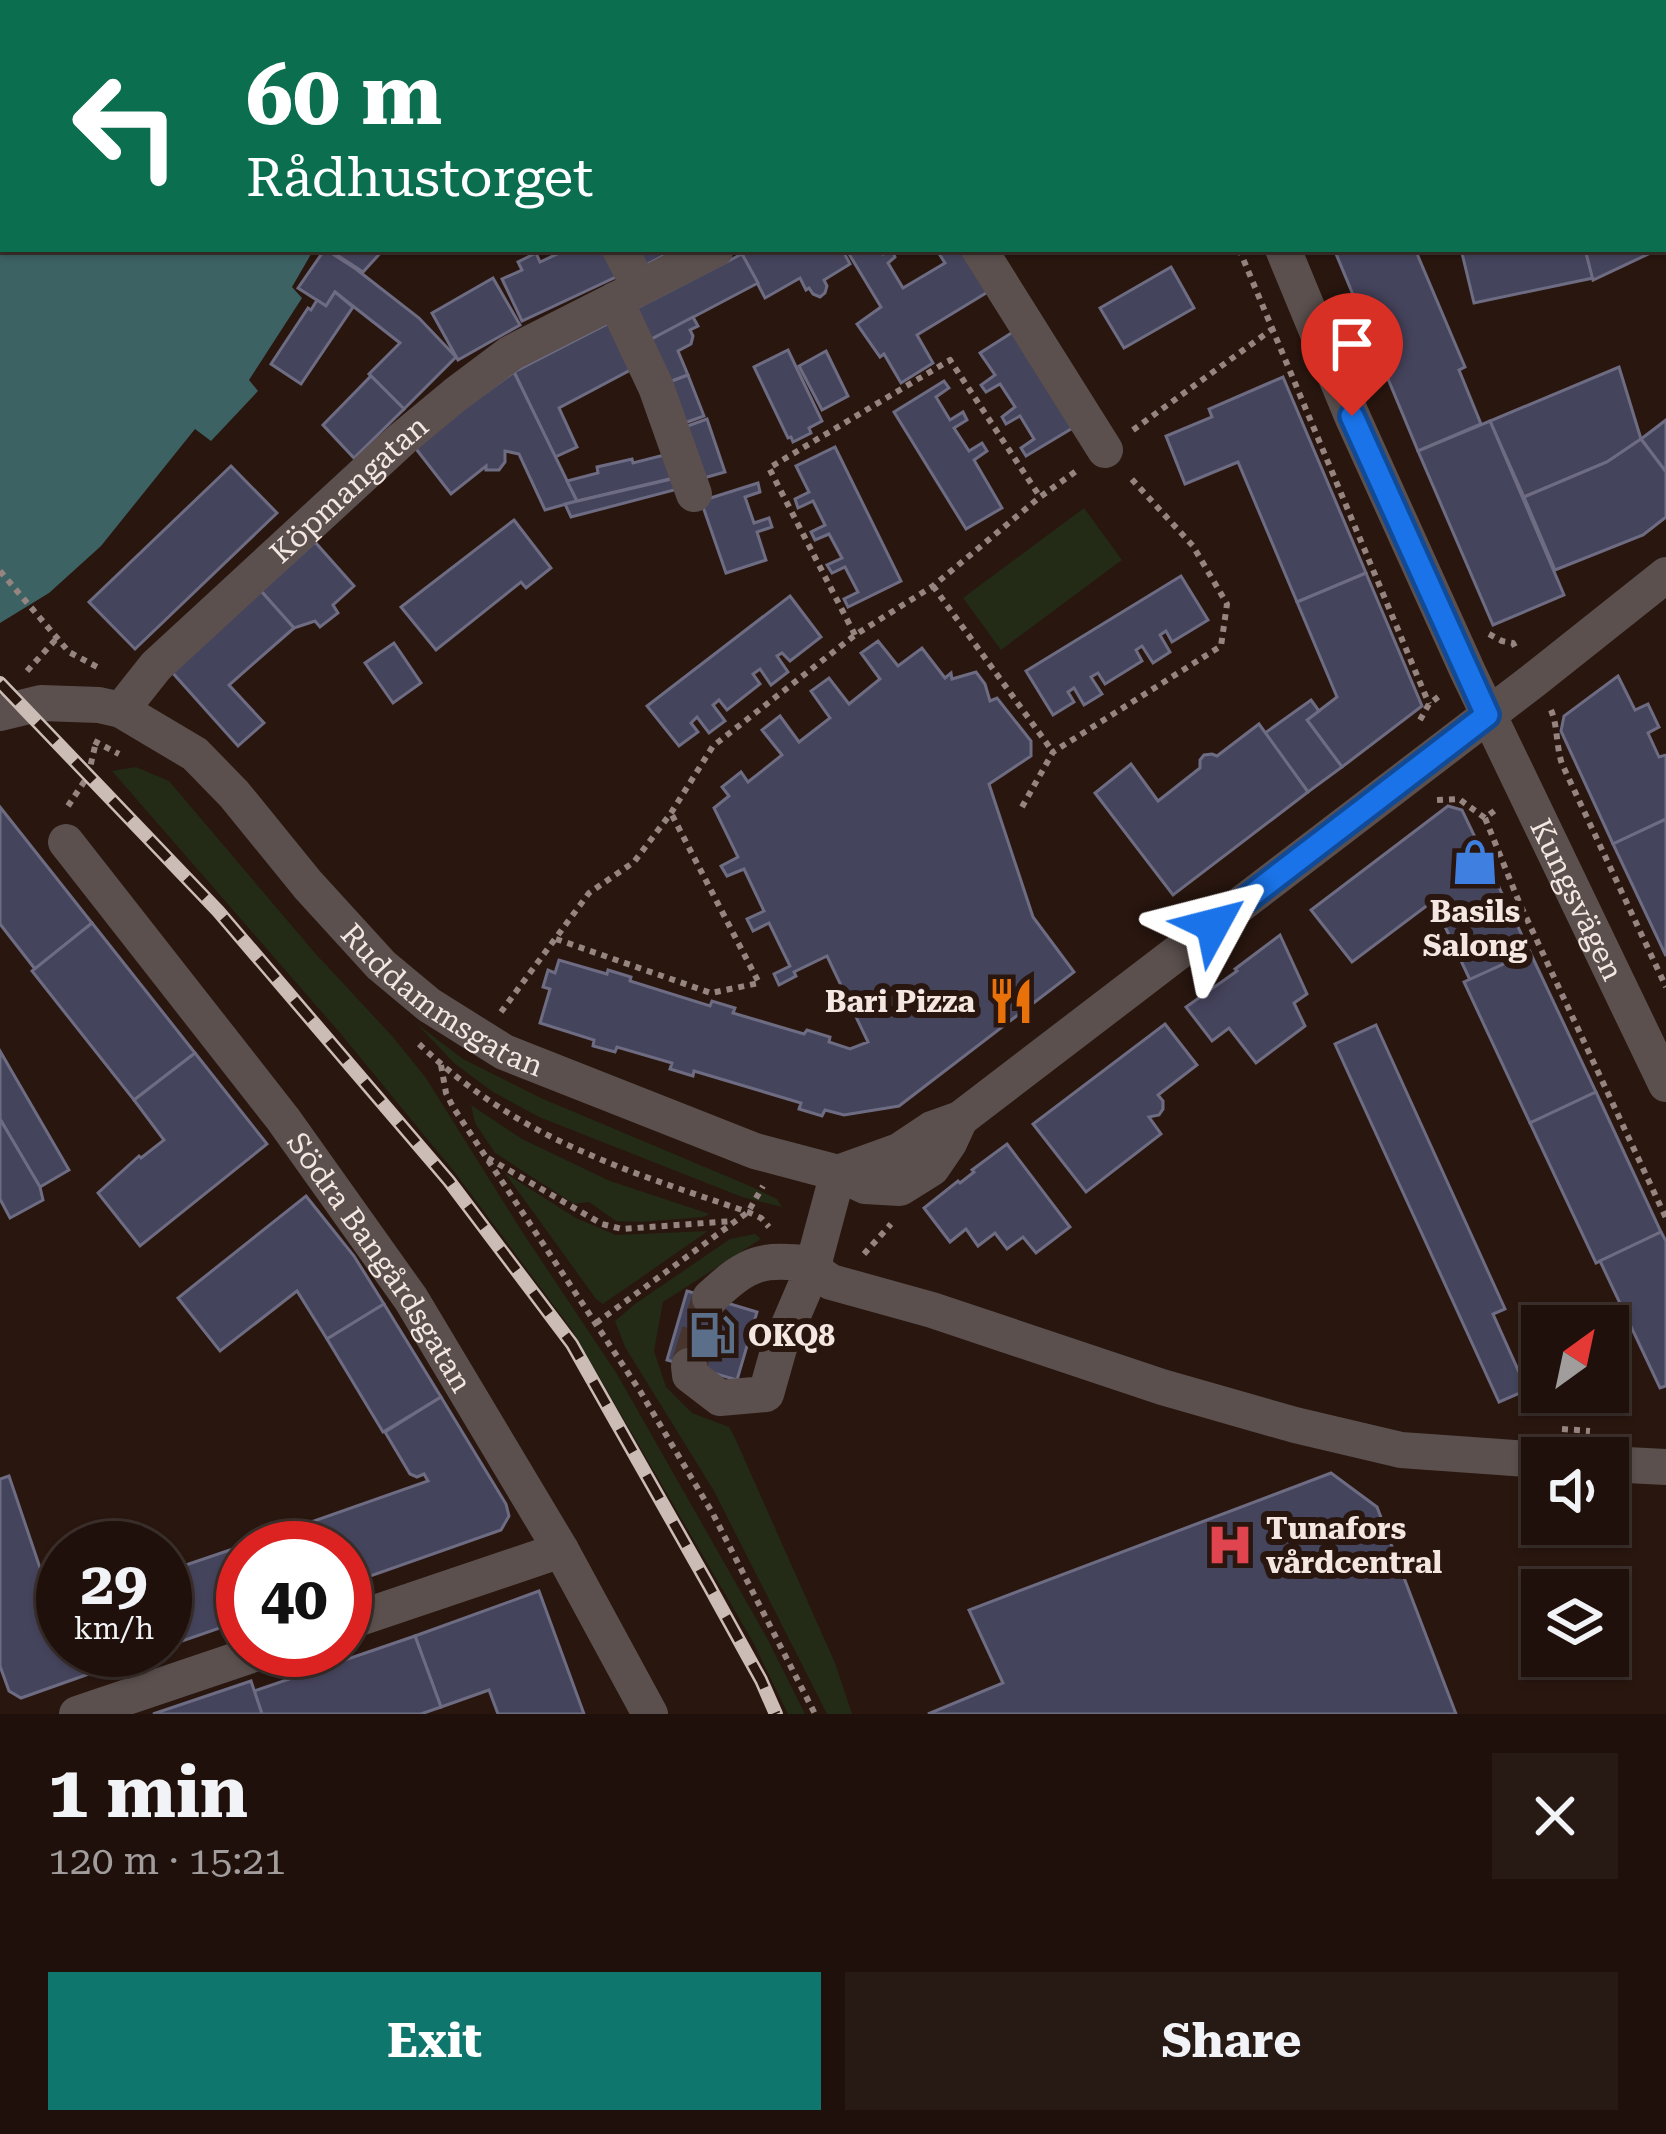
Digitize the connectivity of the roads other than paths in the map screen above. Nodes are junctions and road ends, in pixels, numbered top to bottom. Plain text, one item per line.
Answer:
1 (621, 252) edge
2 (710, 252) edge
3 (981, 252) edge
4 (1284, 252) edge
5 (628, 294) junction
6 (1106, 450) road end
7 (694, 494) dead end
8 (1666, 575) edge
9 (122, 710) junction
10 (0, 712) edge
11 (1487, 715) junction
12 (66, 842) dead end
13 (1666, 1084) edge
14 (838, 1174) junction
15 (710, 1298) tunnel mouth
16 (689, 1366) dead end
17 (1521, 1459) edge
18 (1629, 1465) edge
19 (1666, 1467) edge
20 (561, 1550) junction
21 (372, 1614) edge
22 (216, 1667) edge
23 (77, 1714) edge
24 (650, 1714) edge

1 - 5 street
2 - 5 street, Köpmangatan
3 - 6 street
4 - 11 street, Kungsvägen
5 - 7 street
5 - 9 street, Köpmangatan
8 - 11 street
9 - 10 street
9 - 14 street, Ruddammsgatan
11 - 13 street, Kungsvägen
11 - 14 street
12 - 20 street, Södra Bangårdsgatan
14 - 17 street
15 - 16 street
18 - 19 street
20 - 21 street
20 - 24 street, Södra Bangårdsgatan
22 - 23 street

